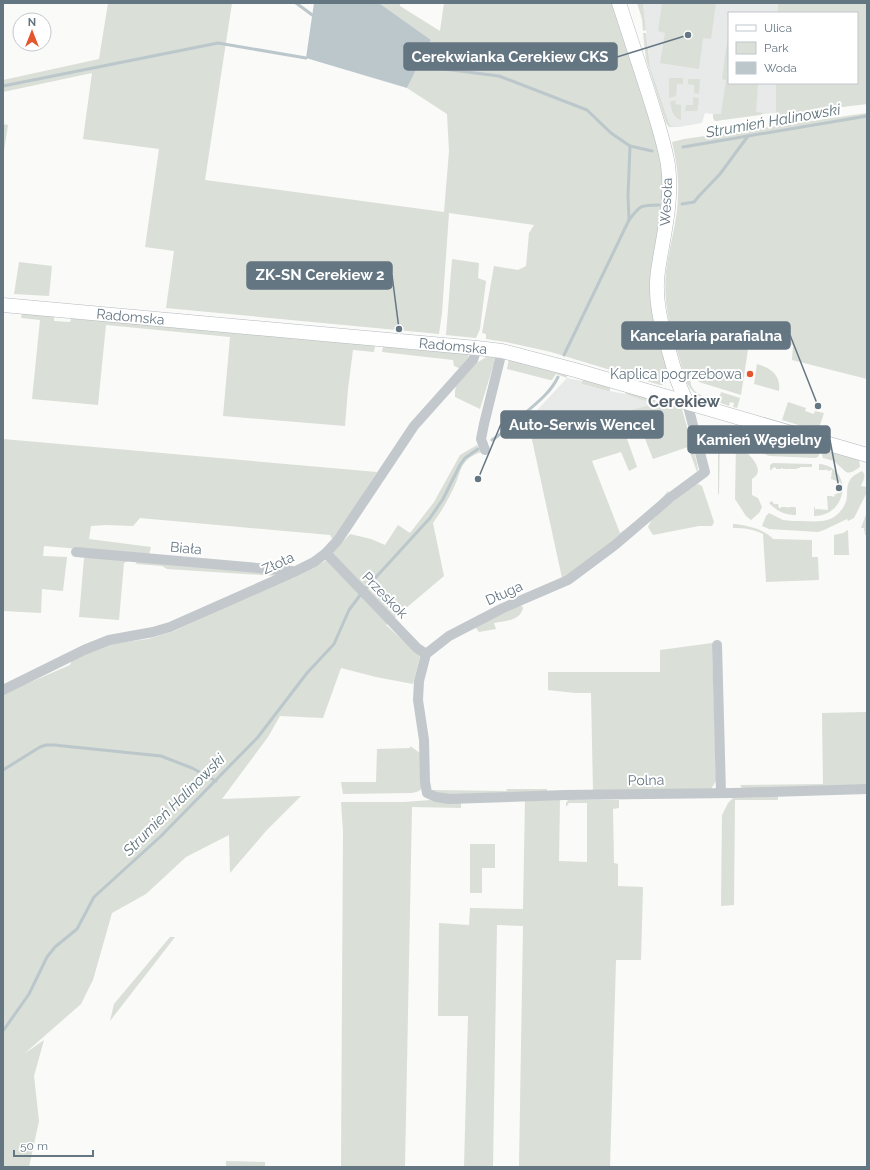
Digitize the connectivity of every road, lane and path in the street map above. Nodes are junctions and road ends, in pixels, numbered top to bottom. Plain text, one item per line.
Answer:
1 (619, 3) edge
2 (3, 305) edge
3 (477, 348) junction
4 (502, 351) junction
5 (687, 402) junction
6 (485, 450) dead end
7 (867, 455) edge
8 (76, 552) dead end
9 (326, 553) junction
10 (294, 572) junction
11 (717, 645) dead end
12 (426, 654) junction
13 (3, 690) edge
14 (867, 789) edge
15 (721, 793) junction

1 - 5 street, Wesoła
2 - 3 street, Radomska
3 - 4 street, Radomska
3 - 9 street, Złota
4 - 5 street, Radomska
4 - 6 street
5 - 7 street, Radomska
5 - 12 street, Długa
8 - 10 street, Biała
9 - 10 street, Złota
9 - 12 street, Przeskok
10 - 13 street, Złota
11 - 15 street
12 - 15 street, Polna
14 - 15 street, Polna

